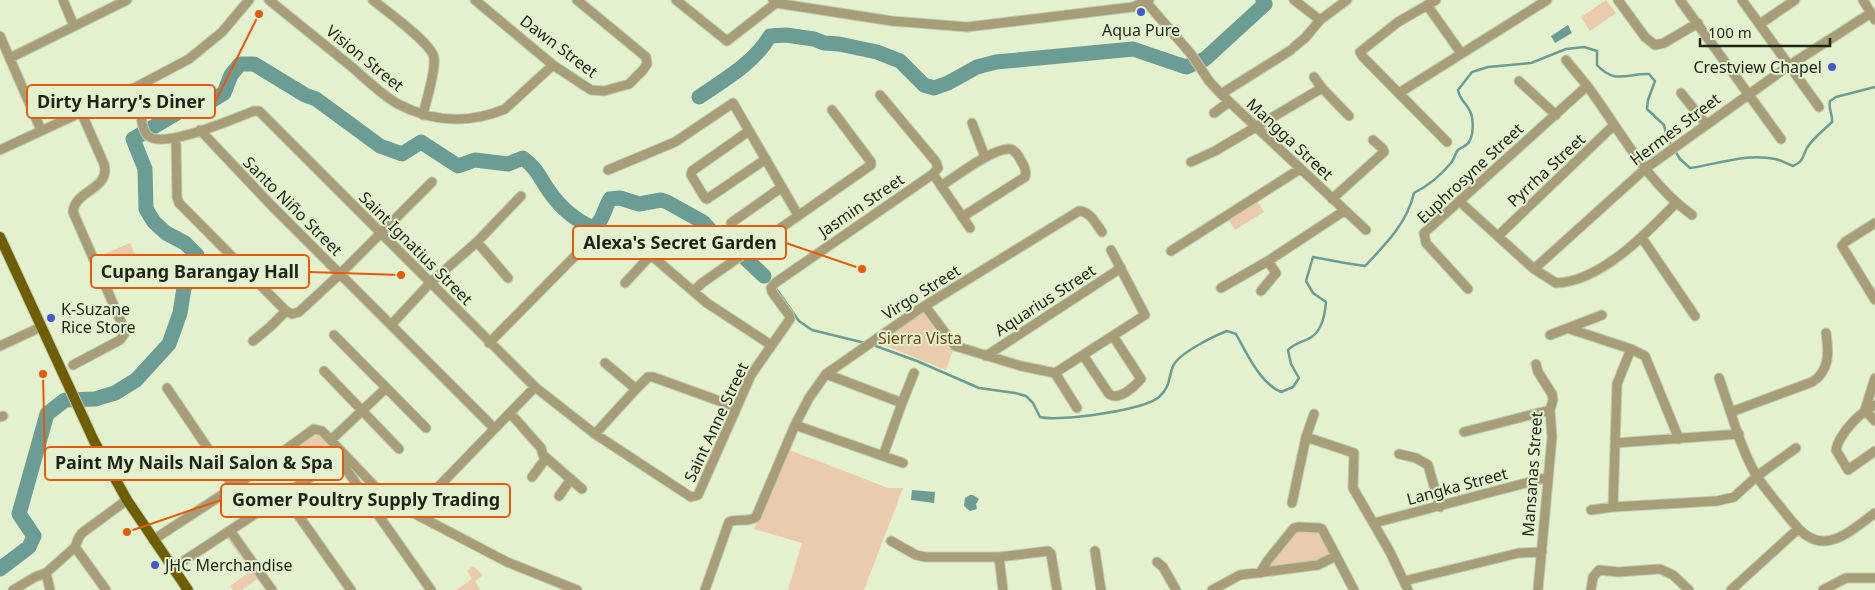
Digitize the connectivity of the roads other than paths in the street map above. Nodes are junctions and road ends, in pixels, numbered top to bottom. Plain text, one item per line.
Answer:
1 (63, 0) edge
2 (127, 0) edge
3 (249, 0) edge
4 (269, 0) edge
5 (373, 0) edge
6 (475, 0) edge
7 (577, 0) edge
8 (676, 0) edge
9 (1294, 0) edge
10 (1347, 0) edge
11 (1547, 0) edge
12 (1618, 0) edge
13 (1680, 0) edge
14 (1742, 0) edge
15 (1795, 0) edge
16 (1863, 0) edge
17 (774, 1) edge
18 (1148, 1) edge
19 (1431, 2) edge
20 (1874, 15) edge
21 (1320, 20) junction
22 (1698, 23) junction
23 (1760, 24) junction
24 (74, 26) junction
25 (0, 36) edge
26 (1461, 53) junction
27 (10, 58) junction
28 (1566, 60) dead end
29 (552, 65) junction
30 (1790, 65) junction
31 (1314, 77) dead end
32 (1519, 81) dead end
33 (138, 86) junction
34 (1587, 86) junction
35 (1322, 88) junction
36 (1399, 93) junction
37 (1681, 93) dead end
38 (1221, 94) junction
39 (1748, 94) junction
40 (880, 96) dead end
41 (1229, 102) junction
42 (1819, 107) dead end
43 (832, 110) dead end
44 (81, 112) junction
45 (1214, 113) dead end
46 (423, 115) junction
47 (1556, 115) junction
48 (1349, 116) dead end
49 (972, 123) dead end
50 (1706, 124) junction
51 (1614, 125) junction
52 (1255, 127) junction
53 (41, 130) junction
54 (200, 130) junction
55 (749, 131) junction
56 (176, 138) junction
57 (1782, 139) dead end
58 (1373, 140) dead end
59 (1447, 142) dead end
60 (0, 150) edge
61 (985, 158) junction
62 (766, 159) junction
63 (1192, 162) dead end
64 (1646, 168) junction
65 (1300, 169) junction
66 (608, 170) dead end
67 (935, 171) junction
68 (432, 182) dead end
69 (942, 186) junction
70 (782, 187) junction
71 (521, 196) dead end
72 (1332, 199) junction
73 (1459, 201) junction
74 (1676, 203) junction
75 (1344, 211) junction
76 (1692, 214) dead end
77 (798, 215) junction
78 (962, 217) junction
79 (731, 222) dead end
80 (1874, 227) edge
81 (970, 228) dead end
82 (1366, 230) dead end
83 (382, 232) junction
84 (1102, 232) dead end
85 (1498, 236) junction
86 (0, 237) edge
87 (1642, 238) junction
88 (477, 242) junction
89 (639, 246) dead end
90 (1111, 250) dead end
91 (1171, 251) dead end
92 (578, 253) dead end
93 (651, 255) junction
94 (1268, 261) junction
95 (1120, 268) junction
96 (1534, 269) junction
97 (340, 274) junction
98 (508, 278) dead end
99 (430, 283) junction
100 (625, 283) dead end
101 (773, 285) joint
102 (1221, 288) dead end
103 (1468, 289) dead end
104 (694, 291) junction
105 (1261, 291) dead end
106 (1875, 300) edge
107 (925, 306) junction
108 (289, 312) junction
109 (1602, 315) dead end
110 (1695, 316) dead end
111 (391, 326) junction
112 (41, 327) junction
113 (1570, 329) junction
114 (1826, 333) dead end
115 (334, 335) dead end
116 (1550, 335) dead end
117 (1113, 336) junction
118 (253, 341) dead end
119 (489, 343) junction
120 (771, 345) junction
121 (0, 346) edge
122 (1631, 349) junction
123 (1083, 354) junction
124 (986, 356) junction
125 (606, 363) dead end
126 (1536, 364) dead end
127 (74, 365) dead end
128 (324, 371) dead end
129 (914, 373) dead end
130 (1055, 373) junction
131 (826, 374) junction
132 (1720, 378) dead end
133 (1875, 378) edge
134 (167, 388) dead end
135 (386, 388) junction
136 (535, 388) junction
137 (636, 389) junction
138 (902, 403) junction
139 (1875, 405) edge
140 (736, 407) junction
141 (1076, 408) dead end
142 (1550, 410) junction
143 (1865, 410) junction
144 (362, 411) junction
145 (1731, 412) junction
146 (510, 413) junction
147 (1314, 414) dead end
148 (1875, 421) edge
149 (795, 425) junction
150 (426, 428) dead end
151 (494, 428) junction
152 (1464, 432) dead end
153 (595, 434) junction
154 (1739, 434) junction
155 (1306, 437) junction
156 (1679, 439) junction
157 (331, 440) junction
158 (1615, 443) junction
159 (1796, 448) dead end
160 (399, 449) dead end
161 (1875, 451) edge
162 (1399, 454) dead end
163 (883, 456) junction
164 (546, 458) junction
165 (903, 463) dead end
166 (1758, 476) junction
167 (532, 477) dead end
168 (1548, 478) junction
169 (571, 479) junction
170 (234, 486) junction
171 (582, 488) dead end
172 (284, 495) junction
173 (559, 496) dead end
174 (694, 498) joint
175 (127, 500) junction
176 (1292, 503) dead end
177 (1440, 507) junction
178 (1613, 507) junction
179 (1591, 510) dead end
180 (414, 513) junction
181 (1875, 514) edge
182 (1374, 523) junction
183 (1798, 529) junction
184 (230, 532) junction
185 (153, 540) junction
186 (891, 540) dead end
187 (75, 547) junction
188 (1095, 551) dead end
189 (1542, 552) junction
190 (1336, 556) junction
191 (999, 557) junction
192 (1157, 562) dead end
193 (173, 568) junction
194 (46, 573) junction
195 (1260, 573) junction
196 (1875, 578) edge
197 (1404, 581) junction
198 (12, 590) edge
199 (50, 590) edge
200 (106, 590) edge
201 (188, 590) edge
202 (272, 590) edge
203 (351, 590) edge
204 (431, 590) edge
205 (577, 590) edge
206 (705, 590) edge
207 (1003, 590) edge
208 (1057, 590) edge
209 (1102, 590) edge
210 (1176, 590) edge
211 (1212, 590) edge
212 (1354, 590) edge
213 (1408, 590) edge
214 (1538, 590) edge
215 (1591, 590) edge
216 (1689, 590) edge
217 (1731, 590) edge
218 (1823, 590) edge

1 - 24 street
2 - 24 street
3 - 33 street
4 - 46 street, Vision Street
5 - 46 street
6 - 29 street, Dawn Street
7 - 29 street, Dawn Street
8 - 17 street
9 - 21 street
10 - 21 street
11 - 26 street
12 - 22 street
13 - 22 street
14 - 23 street
15 - 23 street
16 - 20 street
17 - 18 street
18 - 38 street, Mangga Street
19 - 26 street
19 - 36 street
20 - 30 street, Hermes Street
21 - 38 street
22 - 39 street
23 - 30 street
24 - 27 street
25 - 27 street
26 - 36 street
27 - 53 street
28 - 34 street
29 - 46 street, Vision Street
30 - 39 street, Hermes Street
30 - 42 street
31 - 35 street
32 - 47 street
33 - 44 street
33 - 56 street, Saint Ignatius Street
34 - 47 street, Euphrosyne Street
34 - 51 street
35 - 48 street
35 - 52 street
36 - 59 street
37 - 50 street
38 - 41 street, Mangga Street
39 - 50 street, Hermes Street
39 - 57 street
40 - 67 street
41 - 45 street
41 - 52 street, Mangga Street
43 - 77 street
44 - 53 street
44 - 127 street
47 - 73 street, Euphrosyne Street
49 - 61 street
50 - 64 street, Hermes Street
51 - 64 street
51 - 85 street, Pyrrha Street
52 - 63 street
52 - 65 street, Mangga Street
53 - 60 street
54 - 56 street, Saint Ignatius Street
54 - 83 street, Saint Ignatius Street
54 - 97 street, Santo Niño Street
55 - 62 street
55 - 62 street
55 - 66 street
56 - 108 street
58 - 72 street
61 - 69 street
61 - 78 street
62 - 70 street
64 - 74 street
64 - 96 street, Hermes Street
65 - 72 street, Mangga Street
65 - 91 street
67 - 69 street
67 - 101 street, Jasmin Street
68 - 83 street
69 - 78 street
70 - 77 street
70 - 79 street
71 - 88 street
72 - 75 street, Mangga Street
73 - 85 street
73 - 103 street, Euphrosyne Street
74 - 76 street
74 - 87 street
75 - 82 street, Mangga Street
75 - 94 street
77 - 104 street
78 - 81 street
80 - 106 street
83 - 97 street
83 - 99 street, Saint Ignatius Street
84 - 107 street, Virgo Street
85 - 96 street
86 - 112 main road
87 - 96 street
87 - 110 street
88 - 98 street
88 - 99 street
89 - 93 street
90 - 95 street
92 - 119 street
93 - 100 street
93 - 104 street
94 - 102 street
94 - 105 street
95 - 117 street
95 - 124 street, Aquarius Street
97 - 108 street
97 - 111 street, Santo Niño Street
99 - 111 street
99 - 119 street, Saint Ignatius Street
101 - 120 street, Saint Anne Street
104 - 120 street
107 - 124 street
107 - 131 street, Virgo Street
108 - 118 street
109 - 113 street
111 - 151 street, Santo Niño Street
112 - 121 street
112 - 175 main road
113 - 116 street
113 - 122 street
114 - 145 street
115 - 135 street
117 - 123 street
117 - 123 street
119 - 136 street, Saint Ignatius Street
120 - 140 street, Saint Anne Street
122 - 156 street
122 - 158 street
123 - 130 street
124 - 130 street
125 - 137 street
126 - 142 street, Mansanas Street
128 - 144 street
129 - 138 street
130 - 141 street
131 - 138 street
131 - 149 street, Virgo Street
132 - 145 street
133 - 143 street
134 - 170 street
135 - 144 street
135 - 150 street
136 - 146 street
136 - 153 street, Saint Ignatius Street
137 - 140 street
137 - 153 street
138 - 163 street
139 - 143 street
140 - 174 street, Saint Anne Street
142 - 152 street
142 - 168 street, Mansanas Street
143 - 148 street
143 - 161 street
144 - 157 street
144 - 160 street
145 - 154 street
146 - 151 street
146 - 164 street
147 - 155 street
149 - 163 street
149 - 206 street, Virgo Street
151 - 180 street
153 - 174 street, Saint Ignatius Street
154 - 156 street
154 - 166 street
155 - 176 street
155 - 182 street
156 - 158 street
157 - 170 street
157 - 180 street
158 - 178 street
159 - 166 street
162 - 177 street
163 - 165 street
164 - 167 street
164 - 169 street
166 - 178 street
166 - 183 street
168 - 177 street, Langka Street
168 - 189 street, Mansanas Street
169 - 171 street
169 - 173 street
170 - 185 street
172 - 184 street
172 - 203 street
172 - 204 street
175 - 185 main road
175 - 187 street
177 - 182 street, Langka Street
178 - 179 street
180 - 205 street
181 - 183 street
182 - 197 street
183 - 217 street
184 - 193 street
184 - 202 street
185 - 193 main road
186 - 191 street
187 - 194 street
187 - 200 street
188 - 209 street
189 - 197 street
189 - 214 street, Mansanas Street
190 - 195 street
190 - 195 street
190 - 212 street
191 - 207 street
191 - 208 street
192 - 210 street
193 - 201 main road
194 - 198 street
194 - 199 street
195 - 211 street
196 - 218 street
197 - 213 street
215 - 216 street

